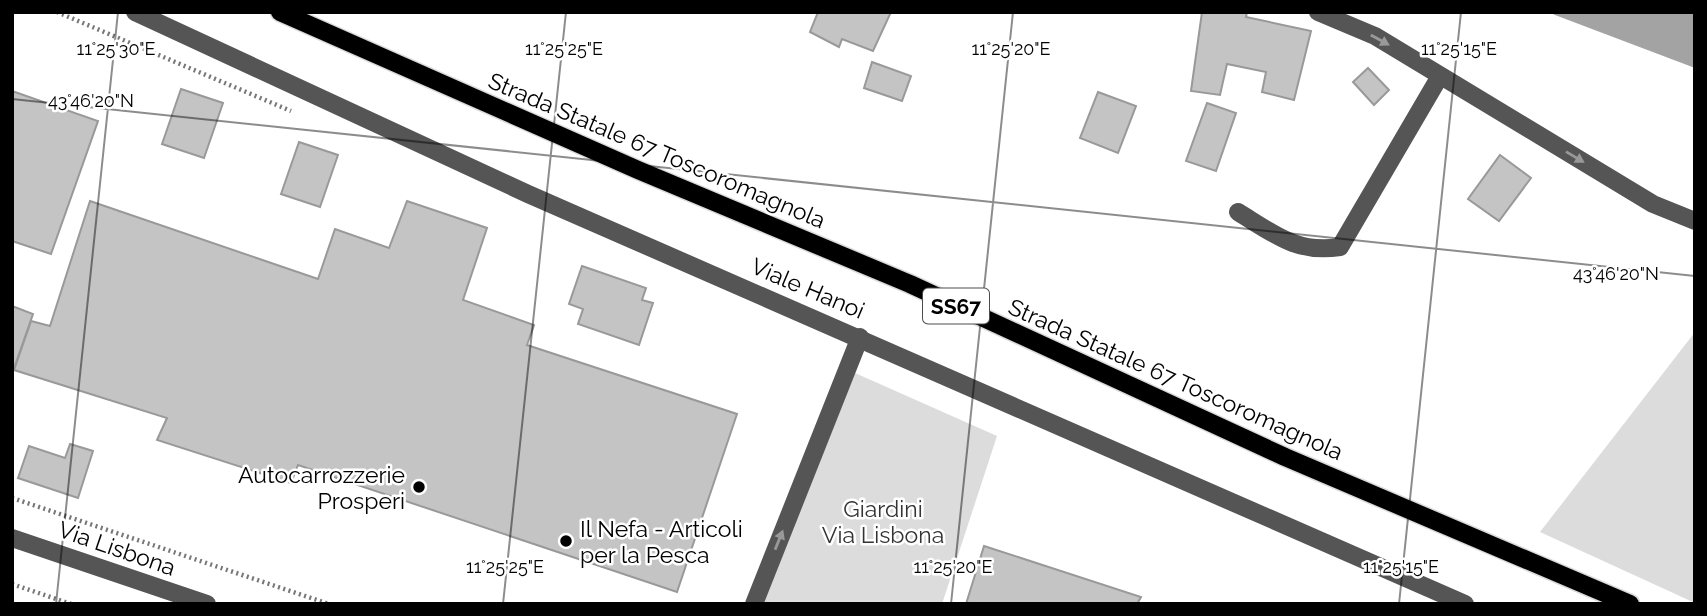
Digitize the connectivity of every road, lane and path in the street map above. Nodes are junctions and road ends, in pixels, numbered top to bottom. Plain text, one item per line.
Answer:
1 (135, 12) edge
2 (280, 12) edge
3 (1318, 12) edge
4 (1440, 76) junction
5 (1238, 212) dead end
6 (1695, 221) edge
7 (860, 337) junction
8 (12, 498) edge
9 (12, 538) edge
10 (12, 584) edge
11 (71, 604) edge
12 (206, 604) edge
13 (329, 604) edge
14 (754, 604) edge
15 (1465, 604) edge
16 (1630, 604) edge

1 - 7 street, Viale Hanoi
2 - 16 main road, Strada Statale 67 Toscoromagnola / SS67
3 -> 4 street
4 - 5 street
4 -> 6 street
14 -> 7 street
7 - 15 street, Viale Hanoi
8 - 13 path
9 - 12 street, Via Lisbona
10 - 11 path

